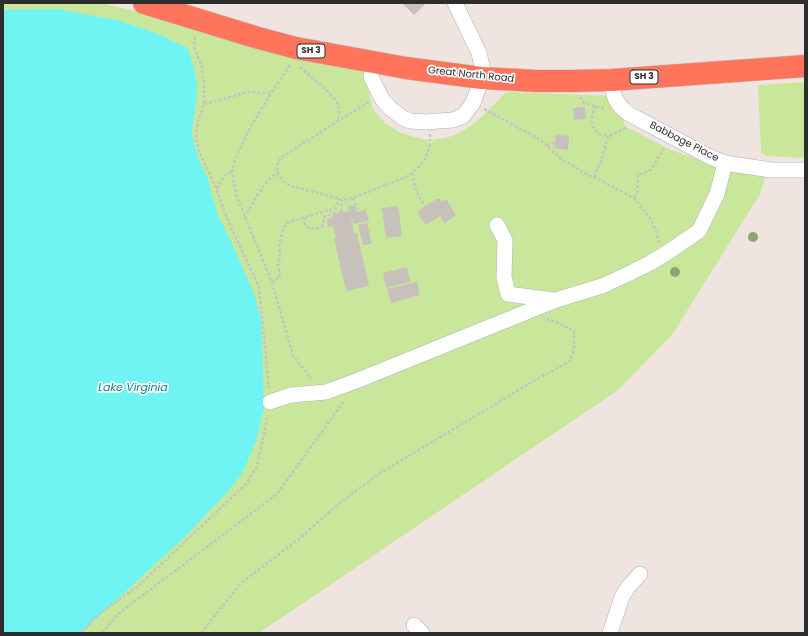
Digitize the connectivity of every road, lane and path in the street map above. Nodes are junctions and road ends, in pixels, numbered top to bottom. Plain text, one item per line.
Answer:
1 (144, 3) edge
2 (455, 3) edge
3 (195, 37) dead end
4 (294, 55) junction
5 (373, 62) junction
6 (805, 66) edge
7 (482, 78) junction
8 (612, 80) junction
9 (378, 90) junction
10 (271, 93) junction
11 (473, 103) junction
12 (204, 104) junction
13 (595, 106) dead end
14 (338, 121) junction
15 (631, 125) dead end
16 (608, 136) junction
17 (430, 139) dead end
18 (555, 142) dead end
19 (666, 144) dead end
20 (547, 146) junction
21 (725, 163) junction
22 (805, 170) edge
23 (232, 172) junction
24 (278, 172) junction
25 (413, 172) junction
26 (595, 177) junction
27 (217, 190) junction
28 (353, 198) junction
29 (634, 198) junction
30 (340, 200) junction
31 (425, 207) dead end
32 (358, 212) dead end
33 (304, 217) junction
34 (245, 218) junction
35 (497, 225) dead end
36 (659, 242) dead end
37 (272, 282) junction
38 (554, 300) junction
39 (521, 315) junction
40 (356, 381) junction
41 (326, 392) junction
42 (270, 402) junction
43 (640, 574) dead end
44 (82, 633) edge
45 (102, 633) edge
46 (201, 633) edge
47 (610, 633) edge

1 - 4 highway, Great North Road / SH 3
2 - 7 street
3 - 12 path
4 - 5 highway, Great North Road / SH 3
4 - 10 path
4 - 14 path
5 - 7 highway, Great North Road / SH 3
5 - 9 street
6 - 8 highway, Great North Road / SH 3
7 - 8 highway, Great North Road / SH 3
7 - 11 street
8 - 21 street, Babbage Place
9 - 11 street
9 - 14 path
10 - 12 path
10 - 23 path
11 - 20 path
12 - 27 path
13 - 16 path
14 - 24 path
15 - 16 path
16 - 26 path
17 - 25 path
18 - 20 path
19 - 29 path
20 - 26 path
21 - 22 street, Babbage Place
21 - 38 street
23 - 27 path
23 - 34 path
24 - 30 path
24 - 34 path
25 - 28 path
25 - 31 path
26 - 29 path
27 - 42 path
28 - 30 path
28 - 32 path
29 - 36 path
30 - 33 path
30 - 33 path
33 - 37 path
34 - 37 path
35 - 38 street
37 - 41 path
38 - 39 street
39 - 40 street
39 - 46 path
40 - 41 street
40 - 45 path
41 - 42 street
42 - 44 path
43 - 47 street

